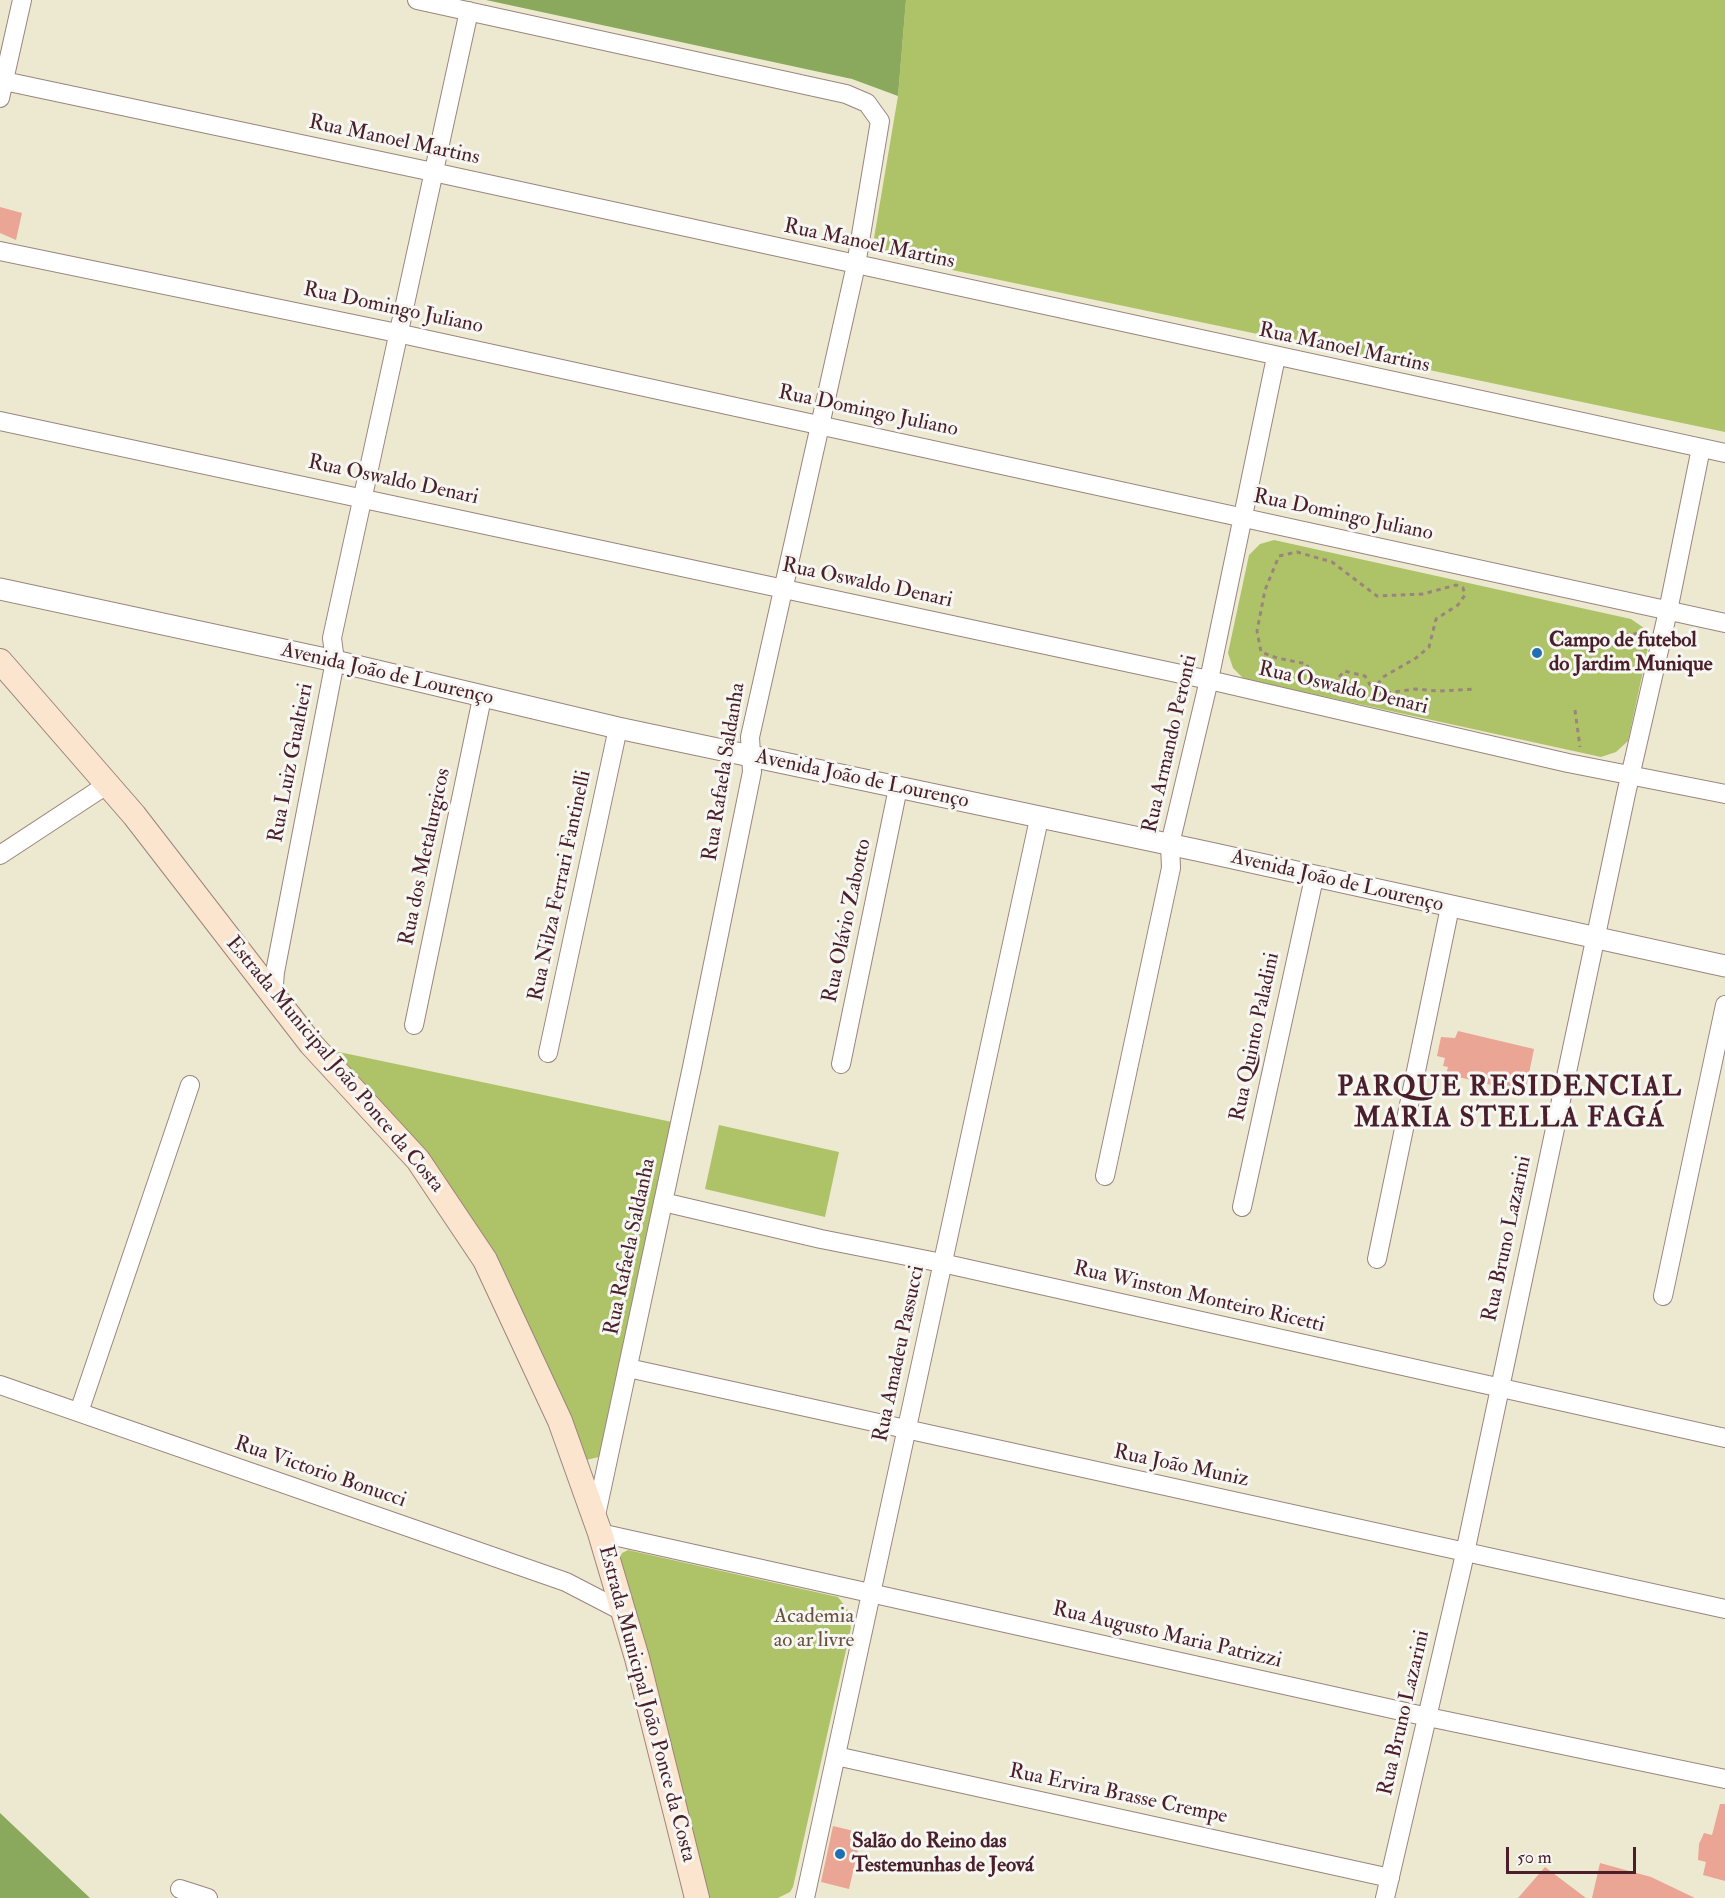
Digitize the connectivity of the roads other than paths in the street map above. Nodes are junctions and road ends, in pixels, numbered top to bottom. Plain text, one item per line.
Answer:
1 (22, 0) edge
2 (417, 0) edge
3 (469, 11) junction
4 (2, 90) edge
5 (434, 172) junction
6 (0, 251) edge
7 (856, 266) junction
8 (397, 333) junction
9 (1276, 357) junction
10 (0, 421) edge
11 (819, 425) junction
12 (1701, 447) junction
13 (1725, 453) edge
14 (361, 497) junction
15 (1243, 517) junction
16 (783, 590) junction
17 (6, 595) edge
18 (1668, 611) junction
19 (1725, 623) edge
20 (0, 661) edge
21 (335, 661) junction
22 (1209, 680) junction
23 (482, 698) junction
24 (618, 728) junction
25 (749, 755) junction
26 (1630, 775) junction
27 (108, 784) junction
28 (898, 788) junction
29 (1725, 794) edge
30 (1039, 819) junction
31 (1170, 844) junction
32 (0, 855) edge
33 (1314, 878) junction
34 (1450, 907) junction
35 (1596, 937) junction
36 (1725, 966) edge
37 (273, 996) junction
38 (1725, 1005) edge
39 (414, 1025) dead end
40 (548, 1053) dead end
41 (841, 1064) dead end
42 (190, 1086) dead end
43 (1105, 1176) dead end
44 (663, 1202) junction
45 (1242, 1207) dead end
46 (1377, 1259) dead end
47 (942, 1263) junction
48 (1663, 1296) dead end
49 (628, 1368) junction
50 (0, 1385) edge
51 (1500, 1388) junction
52 (79, 1412) junction
53 (908, 1431) junction
54 (1725, 1438) edge
55 (597, 1528) junction
56 (1465, 1552) junction
57 (871, 1593) junction
58 (1725, 1609) edge
59 (622, 1611) junction
60 (1428, 1717) junction
61 (837, 1756) junction
62 (1725, 1779) edge
63 (1390, 1878) junction
64 (180, 1889) dead end
65 (208, 1898) edge
66 (697, 1898) edge
67 (806, 1898) edge
68 (1385, 1898) edge

1 - 4 street
2 - 3 street
3 - 5 street, Rua Luiz Gualtieri
3 - 7 street, Rua Rafaela Saldanha
4 - 5 street, Rua Manoel Martins
5 - 7 street, Rua Manoel Martins
5 - 8 street, Rua Luiz Gualtieri
6 - 8 street, Rua Domingo Juliano
7 - 9 street, Rua Manoel Martins
7 - 11 street, Rua Rafaela Saldanha
8 - 11 street, Rua Domingo Juliano
8 - 14 street, Rua Luiz Gualtieri
9 - 12 street, Rua Manoel Martins
9 - 15 street, Rua Armando Peronti
10 - 14 street, Rua Oswaldo Denari
11 - 15 street, Rua Domingo Juliano
11 - 16 street, Rua Rafaela Saldanha
12 - 13 street, Rua Manoel Martins
12 - 18 street, Rua Bruno Lazarini
14 - 16 street, Rua Oswaldo Denari
14 - 21 street, Rua Luiz Gualtieri
15 - 18 street, Rua Domingo Juliano
15 - 22 street, Rua Armando Peronti
16 - 22 street, Rua Oswaldo Denari
16 - 25 street, Rua Rafaela Saldanha
17 - 21 street, Avenida João de Lourenço
18 - 19 street, Rua Domingo Juliano
18 - 26 street, Rua Bruno Lazarini
20 - 27 main road, Estrada Municipal João Ponce da Costa
21 - 23 street, Avenida João de Lourenço
21 - 37 street, Rua Luiz Gualtieri
22 - 26 street, Rua Oswaldo Denari
22 - 31 street, Rua Armando Peronti
23 - 24 street, Avenida João de Lourenço
23 - 39 street, Rua dos Metalurgicos
24 - 25 street, Avenida João de Lourenço
24 - 40 street, Rua Nilza Ferrari Fantinelli
25 - 28 street, Avenida João de Lourenço
25 - 44 street, Rua Rafaela Saldanha
26 - 29 street, Rua Oswaldo Denari
26 - 35 street, Rua Bruno Lazarini
27 - 32 street
27 - 37 main road, Estrada Municipal João Ponce da Costa
28 - 30 street, Avenida João de Lourenço
28 - 41 street, Rua Olávio Zabotto
30 - 31 street, Avenida João de Lourenço
30 - 47 street, Rua Amadeu Passucci
31 - 33 street, Avenida João de Lourenço
31 - 43 street, Rua Armando Peronti
33 - 34 street, Avenida João de Lourenço
33 - 45 street, Rua Quinto Paladini
34 - 35 street, Avenida João de Lourenço
34 - 46 street
35 - 36 street, Avenida João de Lourenço
35 - 51 street, Rua Bruno Lazarini
37 - 55 main road, Estrada Municipal João Ponce da Costa
38 - 48 street
42 - 52 street
44 - 47 street, Rua Winston Monteiro Ricetti
44 - 49 street, Rua Rafaela Saldanha
47 - 51 street, Rua Winston Monteiro Ricetti
47 - 53 street, Rua Amadeu Passucci
49 - 53 street, Rua João Muniz
49 - 55 street, Rua Rafaela Saldanha
50 - 52 street, Rua Victorio Bonucci
51 - 54 street, Rua Winston Monteiro Ricetti
51 - 56 street, Rua Bruno Lazarini
52 - 59 street, Rua Victorio Bonucci
53 - 56 street, Rua João Muniz
53 - 57 street, Rua Amadeu Passucci
55 - 57 street, Rua Augusto Maria Patrizzi
55 - 59 main road, Estrada Municipal João Ponce da Costa
56 - 58 street, Rua João Muniz
56 - 60 street, Rua Bruno Lazarini
57 - 60 street, Rua Augusto Maria Patrizzi
57 - 61 street, Rua Amadeu Passucci
59 - 66 main road, Estrada Municipal João Ponce da Costa
60 - 62 street, Rua Augusto Maria Patrizzi
60 - 63 street, Rua Bruno Lazarini
61 - 63 street, Rua Ervira Brasse Crempe
61 - 67 street, Rua Amadeu Passucci
63 - 68 street, Rua Bruno Lazarini
64 - 65 street

